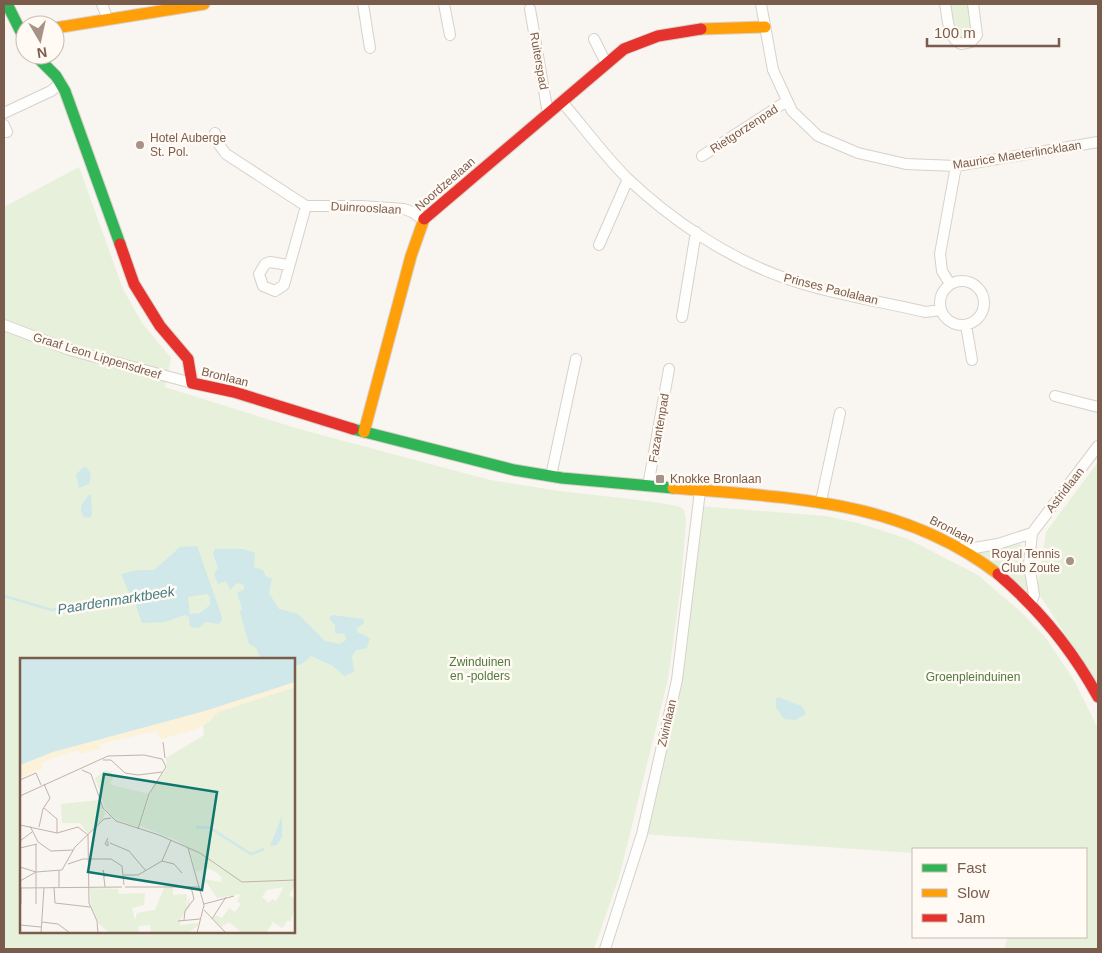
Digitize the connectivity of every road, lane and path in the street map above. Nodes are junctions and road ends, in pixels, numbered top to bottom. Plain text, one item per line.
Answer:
1 (7, 4) edge
2 (102, 4) edge
3 (204, 4) edge
4 (362, 4) edge
5 (444, 4) edge
6 (761, 4) edge
7 (946, 4) edge
8 (973, 4) edge
9 (530, 9) dead end
10 (15, 19) edge
11 (108, 20) junction
12 (65, 26) edge
13 (765, 27) junction
14 (450, 35) dead end
15 (594, 40) dead end
16 (370, 48) dead end
17 (606, 64) junction
18 (44, 65) edge
19 (61, 84) junction
20 (787, 101) junction
21 (562, 102) junction
22 (4, 114) edge
23 (548, 114) junction
24 (216, 133) dead end
25 (1098, 142) edge
26 (702, 156) dead end
27 (956, 166) junction
28 (628, 178) junction
29 (306, 206) junction
30 (423, 220) junction
31 (696, 232) junction
32 (599, 245) dead end
33 (288, 265) dead end
34 (950, 284) junction
35 (941, 310) junction
36 (682, 317) dead end
37 (4, 325) edge
38 (966, 325) junction
39 (576, 359) dead end
40 (972, 360) dead end
41 (669, 369) dead end
42 (192, 383) junction
43 (1055, 396) dead end
44 (1098, 407) edge
45 (840, 413) dead end
46 (364, 432) junction
47 (1098, 446) edge
48 (551, 476) junction
49 (648, 486) junction
50 (700, 491) junction
51 (821, 501) junction
52 (1032, 533) junction
53 (957, 547) junction
54 (1031, 603) junction
55 (1098, 697) edge
56 (605, 949) edge

1 - 10 street
2 - 11 street
3 - 11 street
4 - 16 street
5 - 14 street
6 - 13 street, Maurice Maeterlincklaan
7 - 8 street
9 - 23 street, Ruiterspad
11 - 12 street
13 - 17 street, Noordzeelaan
13 - 20 street, Maurice Maeterlincklaan
15 - 17 street
17 - 21 street, Noordzeelaan
18 - 19 street, Bronlaan
19 - 22 street
19 - 42 street, Bronlaan
20 - 26 street, Rietgorzenpad
20 - 27 street, Maurice Maeterlincklaan
21 - 23 street, Noordzeelaan
21 - 28 street, Prinses Paolalaan
23 - 30 street, Noordzeelaan
24 - 29 street
25 - 27 street, Maurice Maeterlincklaan
27 - 34 street
28 - 31 street, Prinses Paolalaan
28 - 32 street
29 - 30 street, Duinrooslaan
29 - 33 street
30 - 46 street, Noordzeelaan
31 - 35 street, Prinses Paolalaan
31 - 36 street
34 - 35 street
34 - 38 street
35 - 38 street
37 - 42 street, Graaf Leon Lippensdreef
38 - 40 street
39 - 48 street
41 - 49 street, Fazantenpad
42 - 46 street, Bronlaan
43 - 44 street
45 - 51 street
46 - 48 street, Bronlaan
47 - 52 street, Astridlaan
48 - 49 street, Bronlaan
49 - 50 street, Bronlaan
50 - 51 street, Bronlaan
50 - 56 street, Zwinlaan
51 - 53 street, Bronlaan
52 - 53 street
52 - 54 street
53 - 54 street, Bronlaan
54 - 55 street, Bronlaan

